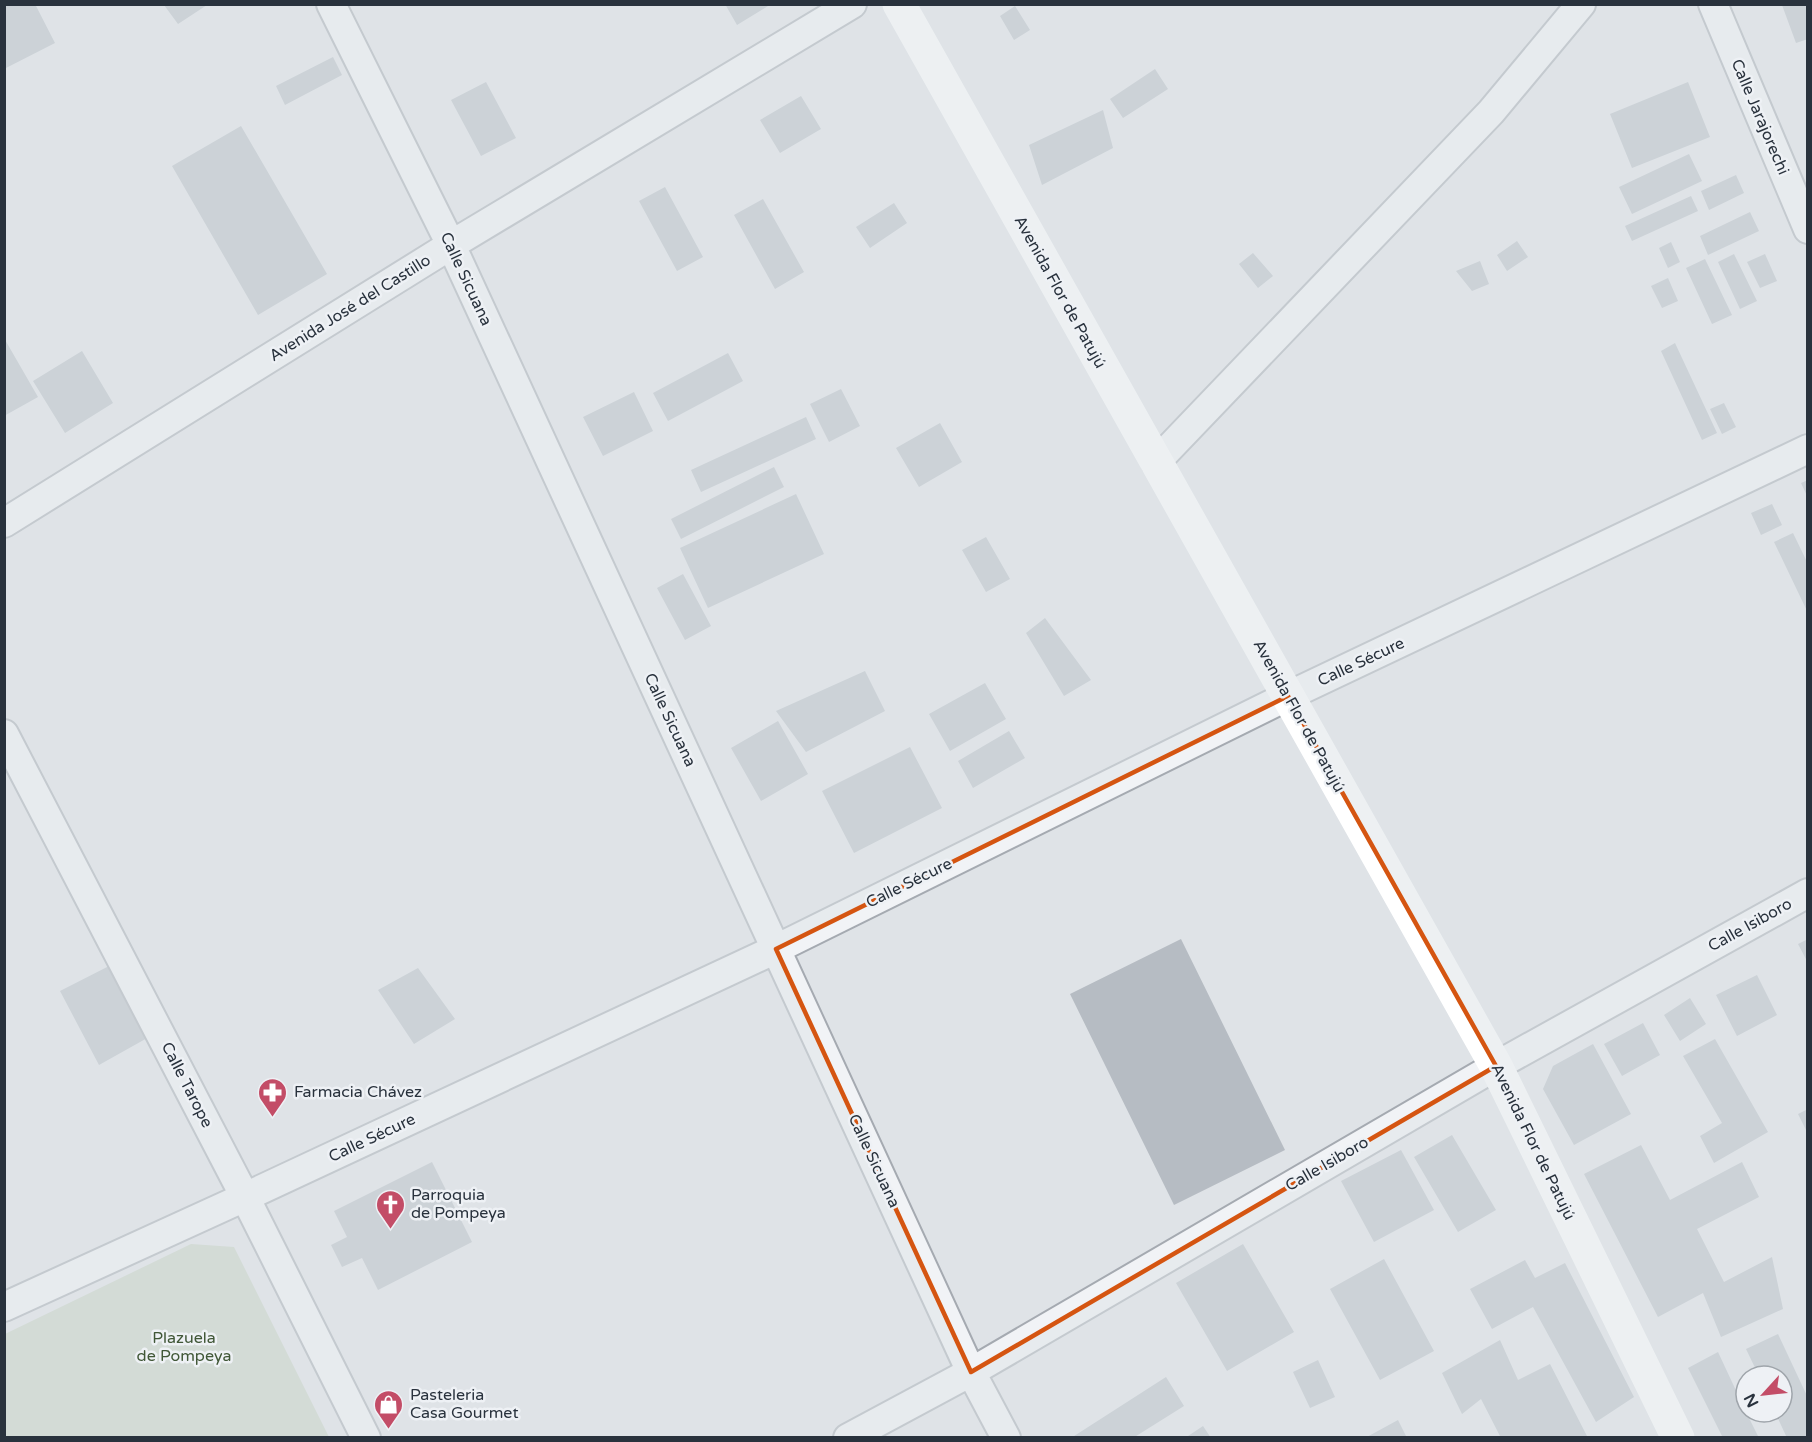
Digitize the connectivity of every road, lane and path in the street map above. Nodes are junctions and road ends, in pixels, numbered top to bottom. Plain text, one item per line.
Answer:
1 (331, 4) edge
2 (852, 4) edge
3 (899, 4) edge
4 (1581, 4) edge
5 (1713, 4) edge
6 (1808, 228) edge
7 (451, 245) junction
8 (1808, 449) edge
9 (1156, 462) junction
10 (4, 523) edge
11 (1288, 696) junction
12 (4, 734) edge
13 (1808, 893) edge
14 (776, 949) junction
15 (1496, 1066) junction
16 (245, 1197) junction
17 (4, 1306) edge
18 (971, 1372) junction
19 (366, 1437) edge
20 (848, 1437) edge
21 (1006, 1437) edge
22 (1678, 1437) edge

1 - 7 street, Calle Sicuana
2 - 7 street, Avenida José del Castillo
3 - 9 main road, Avenida Flor de Patujú
4 - 9 street
5 - 6 street, Calle Jarajorechi
7 - 10 street, Avenida José del Castillo
7 - 14 street, Calle Sicuana
8 - 11 street, Calle Sécure
9 - 11 main road, Avenida Flor de Patujú
11 - 14 street, Calle Sécure
11 - 15 main road, Avenida Flor de Patujú
12 - 16 street, Calle Tarope
13 - 15 street, Calle Isiboro
14 - 16 street, Calle Sécure
14 - 18 street, Calle Sicuana
15 - 18 street, Calle Isiboro
15 - 22 main road, Avenida Flor de Patujú
16 - 17 street, Calle Sécure
16 - 19 street, Calle Tarope
18 - 20 street, Calle Isiboro
18 - 21 street, Calle Sicuana

